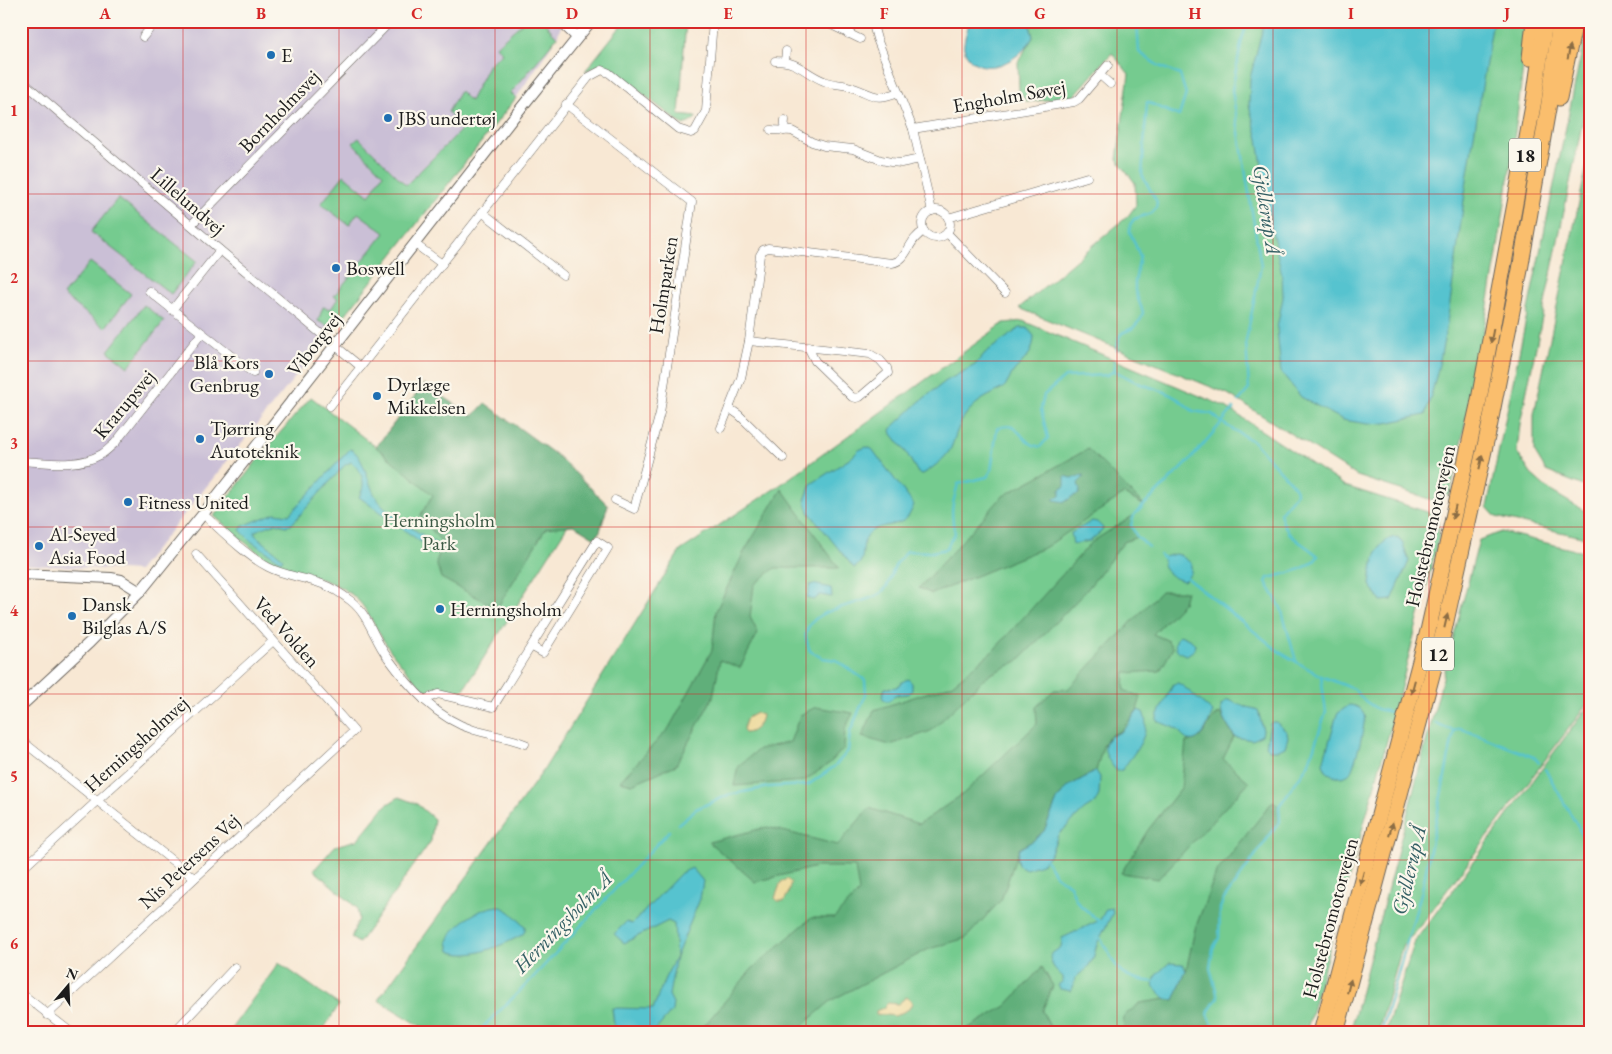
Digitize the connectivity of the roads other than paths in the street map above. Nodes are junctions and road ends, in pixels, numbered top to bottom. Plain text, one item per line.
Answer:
1 (156, 21) edge
2 (391, 21) edge
3 (560, 21) edge
4 (591, 21) edge
5 (713, 21) edge
6 (823, 21) edge
7 (854, 21) edge
8 (872, 21) edge
9 (1534, 21) edge
10 (1545, 21) edge
11 (1560, 21) edge
12 (1575, 21) edge
13 (848, 34) junction
14 (144, 36) dead end
15 (577, 37) junction
16 (860, 38) dead end
17 (786, 51) dead end
18 (785, 61) junction
19 (775, 62) dead end
20 (1108, 65) dead end
21 (1100, 75) junction
22 (21, 80) edge
23 (1110, 84) dead end
24 (898, 92) junction
25 (566, 104) junction
26 (785, 120) dead end
27 (914, 129) junction
28 (771, 130) dead end
29 (784, 130) junction
30 (920, 159) junction
31 (1087, 177) dead end
32 (932, 211) junction
33 (482, 212) junction
34 (948, 218) junction
35 (191, 225) junction
36 (924, 231) junction
37 (947, 233) junction
38 (415, 244) junction
39 (220, 250) junction
40 (442, 264) junction
41 (1520, 270) junction
42 (563, 275) dead end
43 (1501, 288) junction
44 (149, 291) dead end
45 (1005, 293) dead end
46 (172, 310) junction
47 (202, 333) junction
48 (749, 341) junction
49 (336, 346) junction
50 (808, 347) junction
51 (361, 367) junction
52 (253, 373) dead end
53 (330, 406) dead end
54 (729, 408) junction
55 (721, 428) dead end
56 (783, 458) dead end
57 (21, 461) edge
58 (615, 500) dead end
59 (203, 514) junction
60 (196, 554) dead end
61 (21, 574) edge
62 (140, 592) junction
63 (273, 641) junction
64 (531, 646) junction
65 (424, 700) junction
66 (21, 706) edge
67 (354, 731) joint
68 (21, 740) edge
69 (525, 744) dead end
70 (96, 802) junction
71 (21, 870) edge
72 (194, 878) junction
73 (235, 967) dead end
74 (21, 993) edge
75 (47, 1014) junction
76 (72, 1033) edge
77 (173, 1033) edge
78 (1321, 1033) edge
79 (1336, 1033) edge

1 - 14 street
2 - 35 street, Bornholmsvej
3 - 15 street
4 - 15 street, Viborgvej
5 - 25 street
6 - 13 street
7 - 13 street
8 - 24 street
9 - 43 highway, 12
10 - 43 highway, Holstebromotorvejen / 18
11 - 41 highway, Holstebromotorvejen / 18
41 -> 12 highway, 12
13 - 16 street
15 - 38 street, Viborgvej
17 - 18 street
18 - 19 street
18 - 24 street
20 - 21 street, Engholm Søvej
21 - 23 street
21 - 27 street, Engholm Søvej
22 - 35 street, Lillelundvej
24 - 27 street
25 - 33 street
25 - 58 street, Holmparken
26 - 29 street
27 - 30 street
28 - 29 street
29 - 30 street
30 - 32 street
31 - 34 street
32 - 34 street
32 - 36 street
33 - 40 street
33 - 42 street
34 - 37 street
35 - 39 street, Lillelundvej
36 - 37 street
36 - 48 street
37 - 45 street
38 - 40 street
38 - 49 street, Viborgvej
39 - 46 street
39 - 49 street, Lillelundvej
40 - 51 street
79 -> 41 highway, Holstebromotorvejen / 12
43 -> 78 highway, Holstebromotorvejen / 12
44 - 46 street
46 - 47 street
47 - 52 street
47 - 57 street, Krarupsvej
48 - 50 street
48 - 54 street
49 - 51 street
49 - 59 street, Viborgvej
50 - 50 street
51 - 53 street
54 - 55 street
54 - 56 street
59 - 62 street, Viborgvej
59 - 65 street
60 - 63 street, Ved Volden
61 - 62 street
62 - 66 street, Viborgvej
63 - 67 street, Ved Volden
63 - 70 street, Herningsholmvej
64 - 64 street
64 - 65 street
65 - 69 street
67 - 72 street, Nis Petersens Vej
68 - 70 street
70 - 71 street, Herningsholmvej
70 - 72 street
72 - 75 street, Nis Petersens Vej
73 - 77 street
74 - 75 street
75 - 76 street

